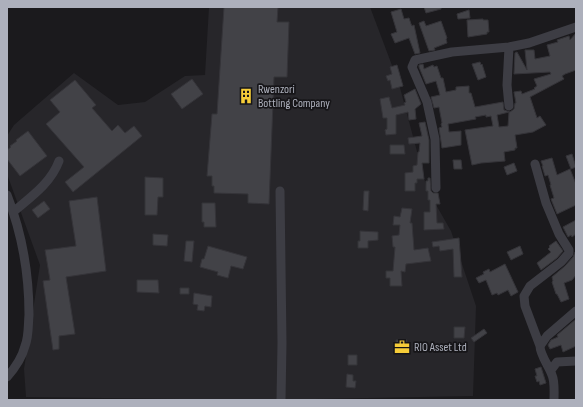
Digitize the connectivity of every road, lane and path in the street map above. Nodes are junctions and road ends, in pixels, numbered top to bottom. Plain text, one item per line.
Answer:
1 (576, 27) edge
2 (509, 47) junction
3 (509, 106) dead end
4 (59, 160) dead end
5 (535, 164) dead end
6 (436, 188) dead end
7 (280, 191) dead end
8 (7, 195) edge
9 (13, 212) junction
10 (576, 311) edge
11 (540, 346) junction
12 (576, 361) edge
13 (550, 370) junction
14 (7, 377) edge
15 (281, 400) edge
16 (554, 400) edge

1 - 2 street
2 - 3 street
2 - 6 street
4 - 9 street
5 - 11 street
7 - 15 street
8 - 9 street
9 - 14 street
10 - 11 street
11 - 13 street
12 - 13 street
13 - 16 street

